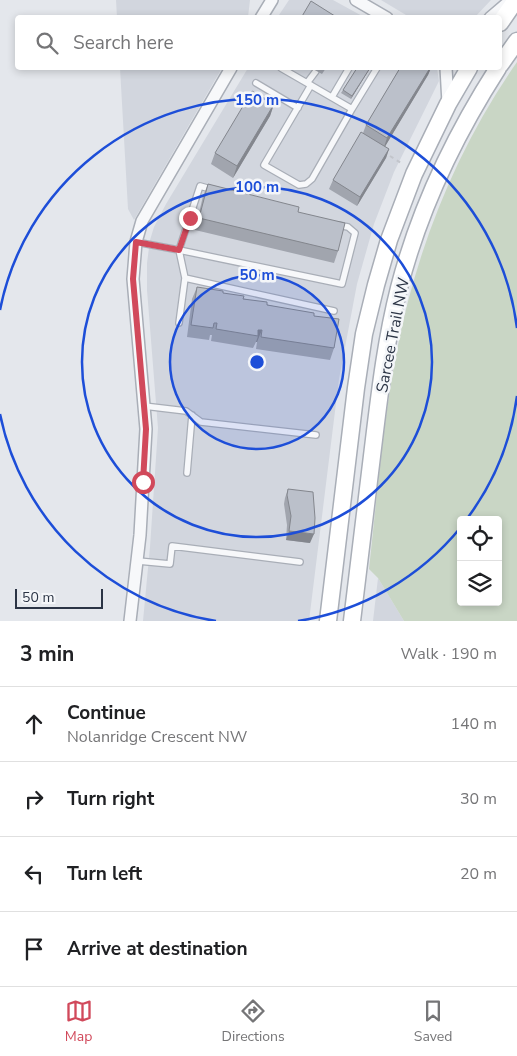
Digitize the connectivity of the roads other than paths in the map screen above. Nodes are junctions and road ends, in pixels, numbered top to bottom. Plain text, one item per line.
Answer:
1 (272, 0) edge
2 (356, 0) edge
3 (511, 0) edge
4 (516, 0) edge
5 (263, 15) edge
6 (382, 15) edge
7 (494, 15) edge
8 (502, 20) edge
9 (517, 41) edge
10 (502, 62) edge
11 (230, 70) edge
12 (284, 70) edge
13 (316, 70) dead end
14 (348, 70) edge
15 (376, 70) edge
16 (446, 70) edge
17 (468, 70) edge
18 (497, 70) edge
19 (256, 83) dead end
20 (309, 84) junction
21 (332, 97) junction
22 (448, 104) junction
23 (298, 108) junction
24 (352, 109) junction
25 (218, 191) edge
26 (329, 222) edge
27 (136, 242) junction
28 (179, 250) junction
29 (185, 278) junction
30 (334, 311) dead end
31 (179, 323) dead end
32 (144, 406) junction
33 (192, 415) junction
34 (316, 435) dead end
35 (187, 473) dead end
36 (138, 561) junction
37 (300, 562) dead end
38 (130, 621) edge
39 (328, 621) edge
40 (352, 621) edge

1 - 5 street
2 - 6 street
3 - 7 street
4 - 8 main road
9 - 10 main road, Sarcee Trail NW
11 - 27 street
12 - 20 lane
13 - 20 lane
14 - 21 lane
15 - 24 lane
16 - 22 street
17 - 22 main road, Sarcee Trail NW
18 - 40 main road, Sarcee Trail NW
19 - 23 lane
20 - 21 lane
20 - 23 lane
21 - 24 lane
22 - 39 main road, Sarcee Trail NW
23 - 24 lane
25 - 28 lane
26 - 28 lane
27 - 28 lane
27 - 32 street
28 - 29 lane
29 - 30 lane
29 - 31 lane
32 - 33 lane
32 - 36 street
33 - 34 lane
33 - 35 lane
36 - 37 lane
36 - 38 street

